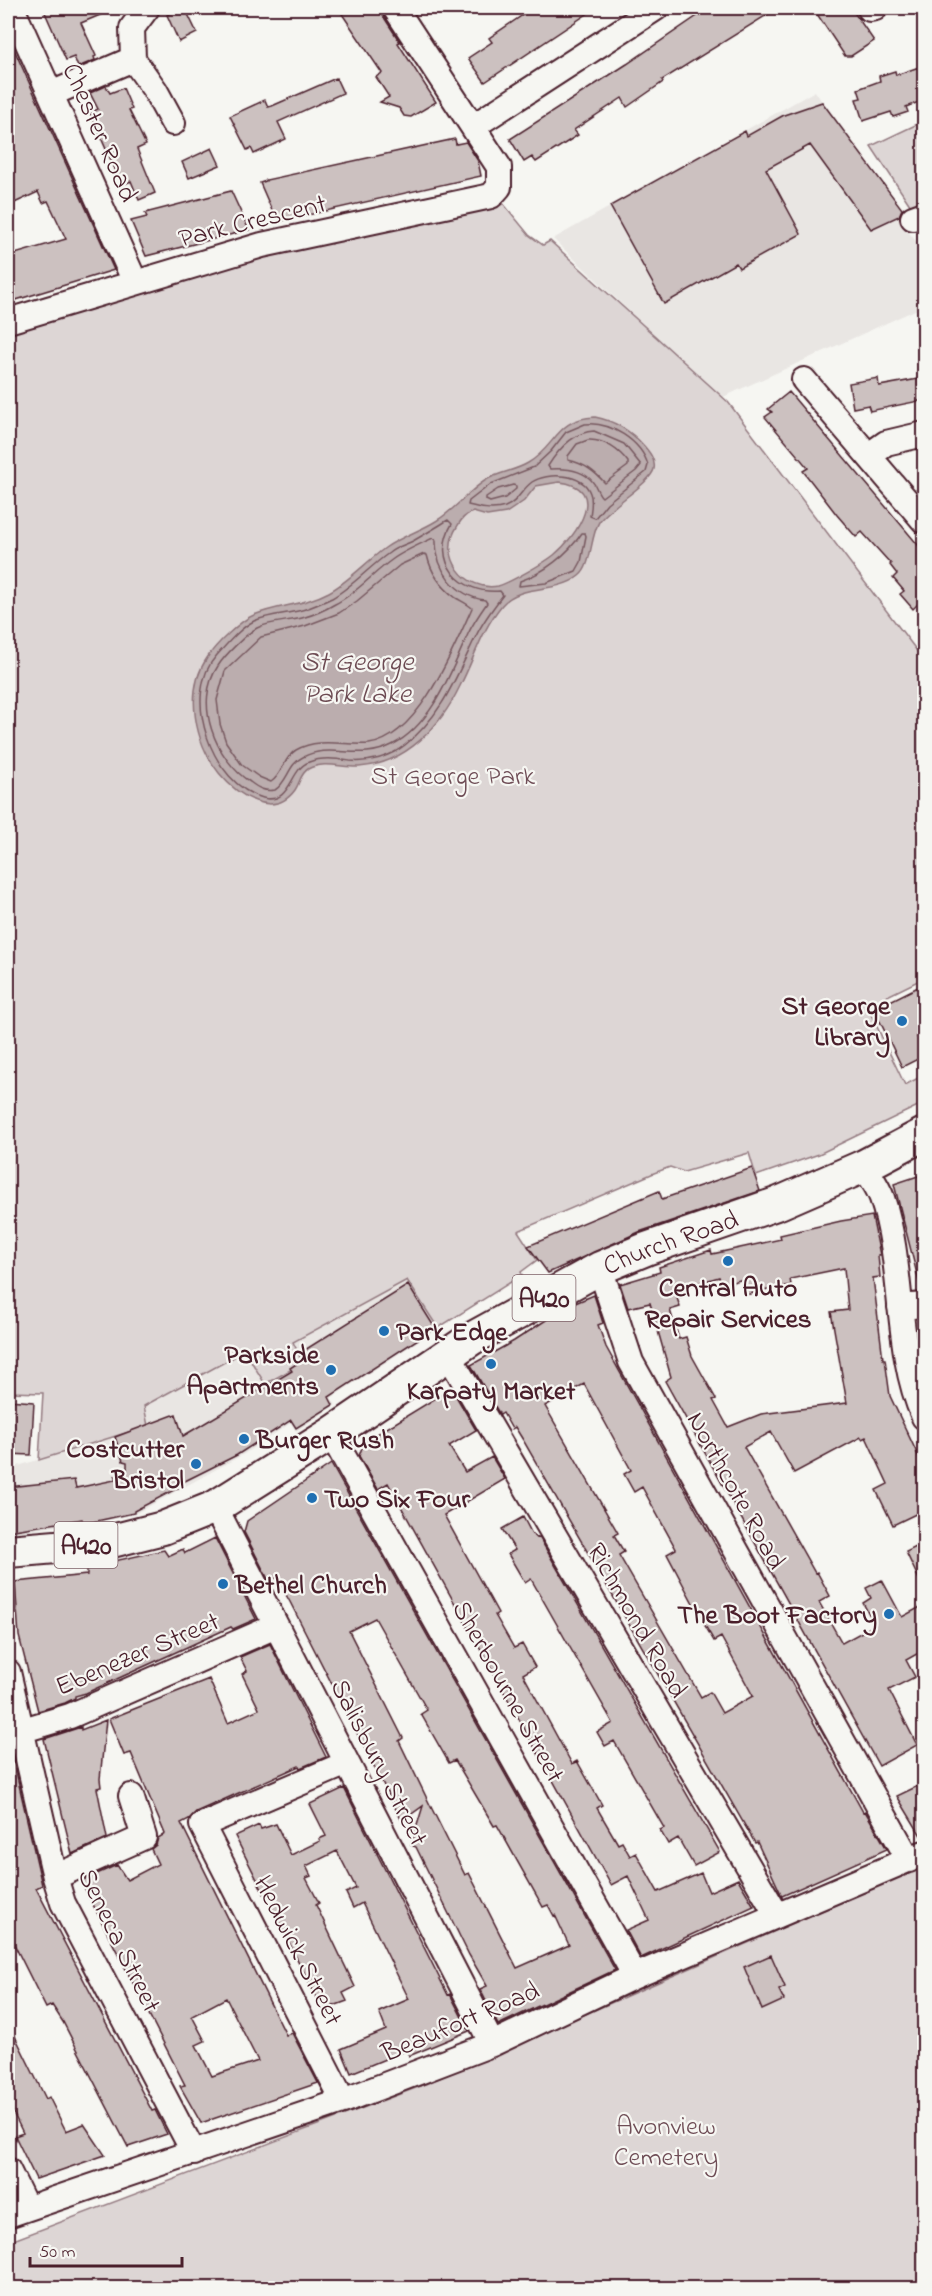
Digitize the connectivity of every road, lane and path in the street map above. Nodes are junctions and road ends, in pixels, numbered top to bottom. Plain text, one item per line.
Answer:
1 (12, 8) edge
2 (147, 8) edge
3 (395, 8) edge
4 (656, 8) edge
5 (133, 59) junction
6 (51, 94) junction
7 (173, 123) dead end
8 (474, 126) junction
9 (135, 282) junction
10 (8, 320) edge
11 (804, 380) dead end
12 (924, 434) edge
13 (869, 455) junction
14 (924, 521) edge
15 (924, 1134) edge
16 (864, 1166) junction
17 (600, 1268) junction
18 (924, 1305) edge
19 (900, 1307) junction
20 (448, 1354) junction
21 (924, 1417) edge
22 (331, 1434) junction
23 (215, 1507) junction
24 (8, 1551) edge
25 (276, 1626) junction
26 (8, 1672) edge
27 (20, 1731) junction
28 (347, 1763) junction
29 (131, 1796) dead end
30 (917, 1856) edge
31 (55, 1876) junction
32 (777, 1915) junction
33 (635, 1976) junction
34 (492, 2044) junction
35 (343, 2102) junction
36 (194, 2152) junction
37 (8, 2170) edge
38 (16, 2211) edge

1 - 6 street, Chester Road
2 - 5 street
3 - 8 street
4 - 8 street
5 - 6 street
5 - 7 street
6 - 9 street, Chester Road
8 - 9 street, Park Crescent
9 - 10 street, Park Crescent
11 - 13 street
12 - 13 street
13 - 14 street
15 - 16 main road, Church Road / A420
16 - 17 main road, Church Road / A420
16 - 19 street
17 - 20 main road, Church Road / A420
17 - 30 street, Northcote Road
18 - 19 street
19 - 21 street
20 - 22 main road, Church Road / A420
20 - 32 street, Richmond Road
22 - 23 main road, Church Road / A420
22 - 33 street, Sherbourne Street
23 - 24 main road, Church Road / A420
23 - 25 street, Salisbury Street
25 - 27 street, Ebenezer Street
25 - 28 street, Salisbury Street
26 - 27 street, Seneca Street
27 - 31 street, Seneca Street
28 - 34 street, Salisbury Street
28 - 35 street, Hedwick Street
29 - 31 street
30 - 32 street, Beaufort Road
31 - 36 street, Seneca Street
32 - 33 street, Beaufort Road
33 - 34 street, Beaufort Road
34 - 35 street, Beaufort Road
35 - 36 street, Beaufort Road
36 - 38 street, Beaufort Road
37 - 38 street

